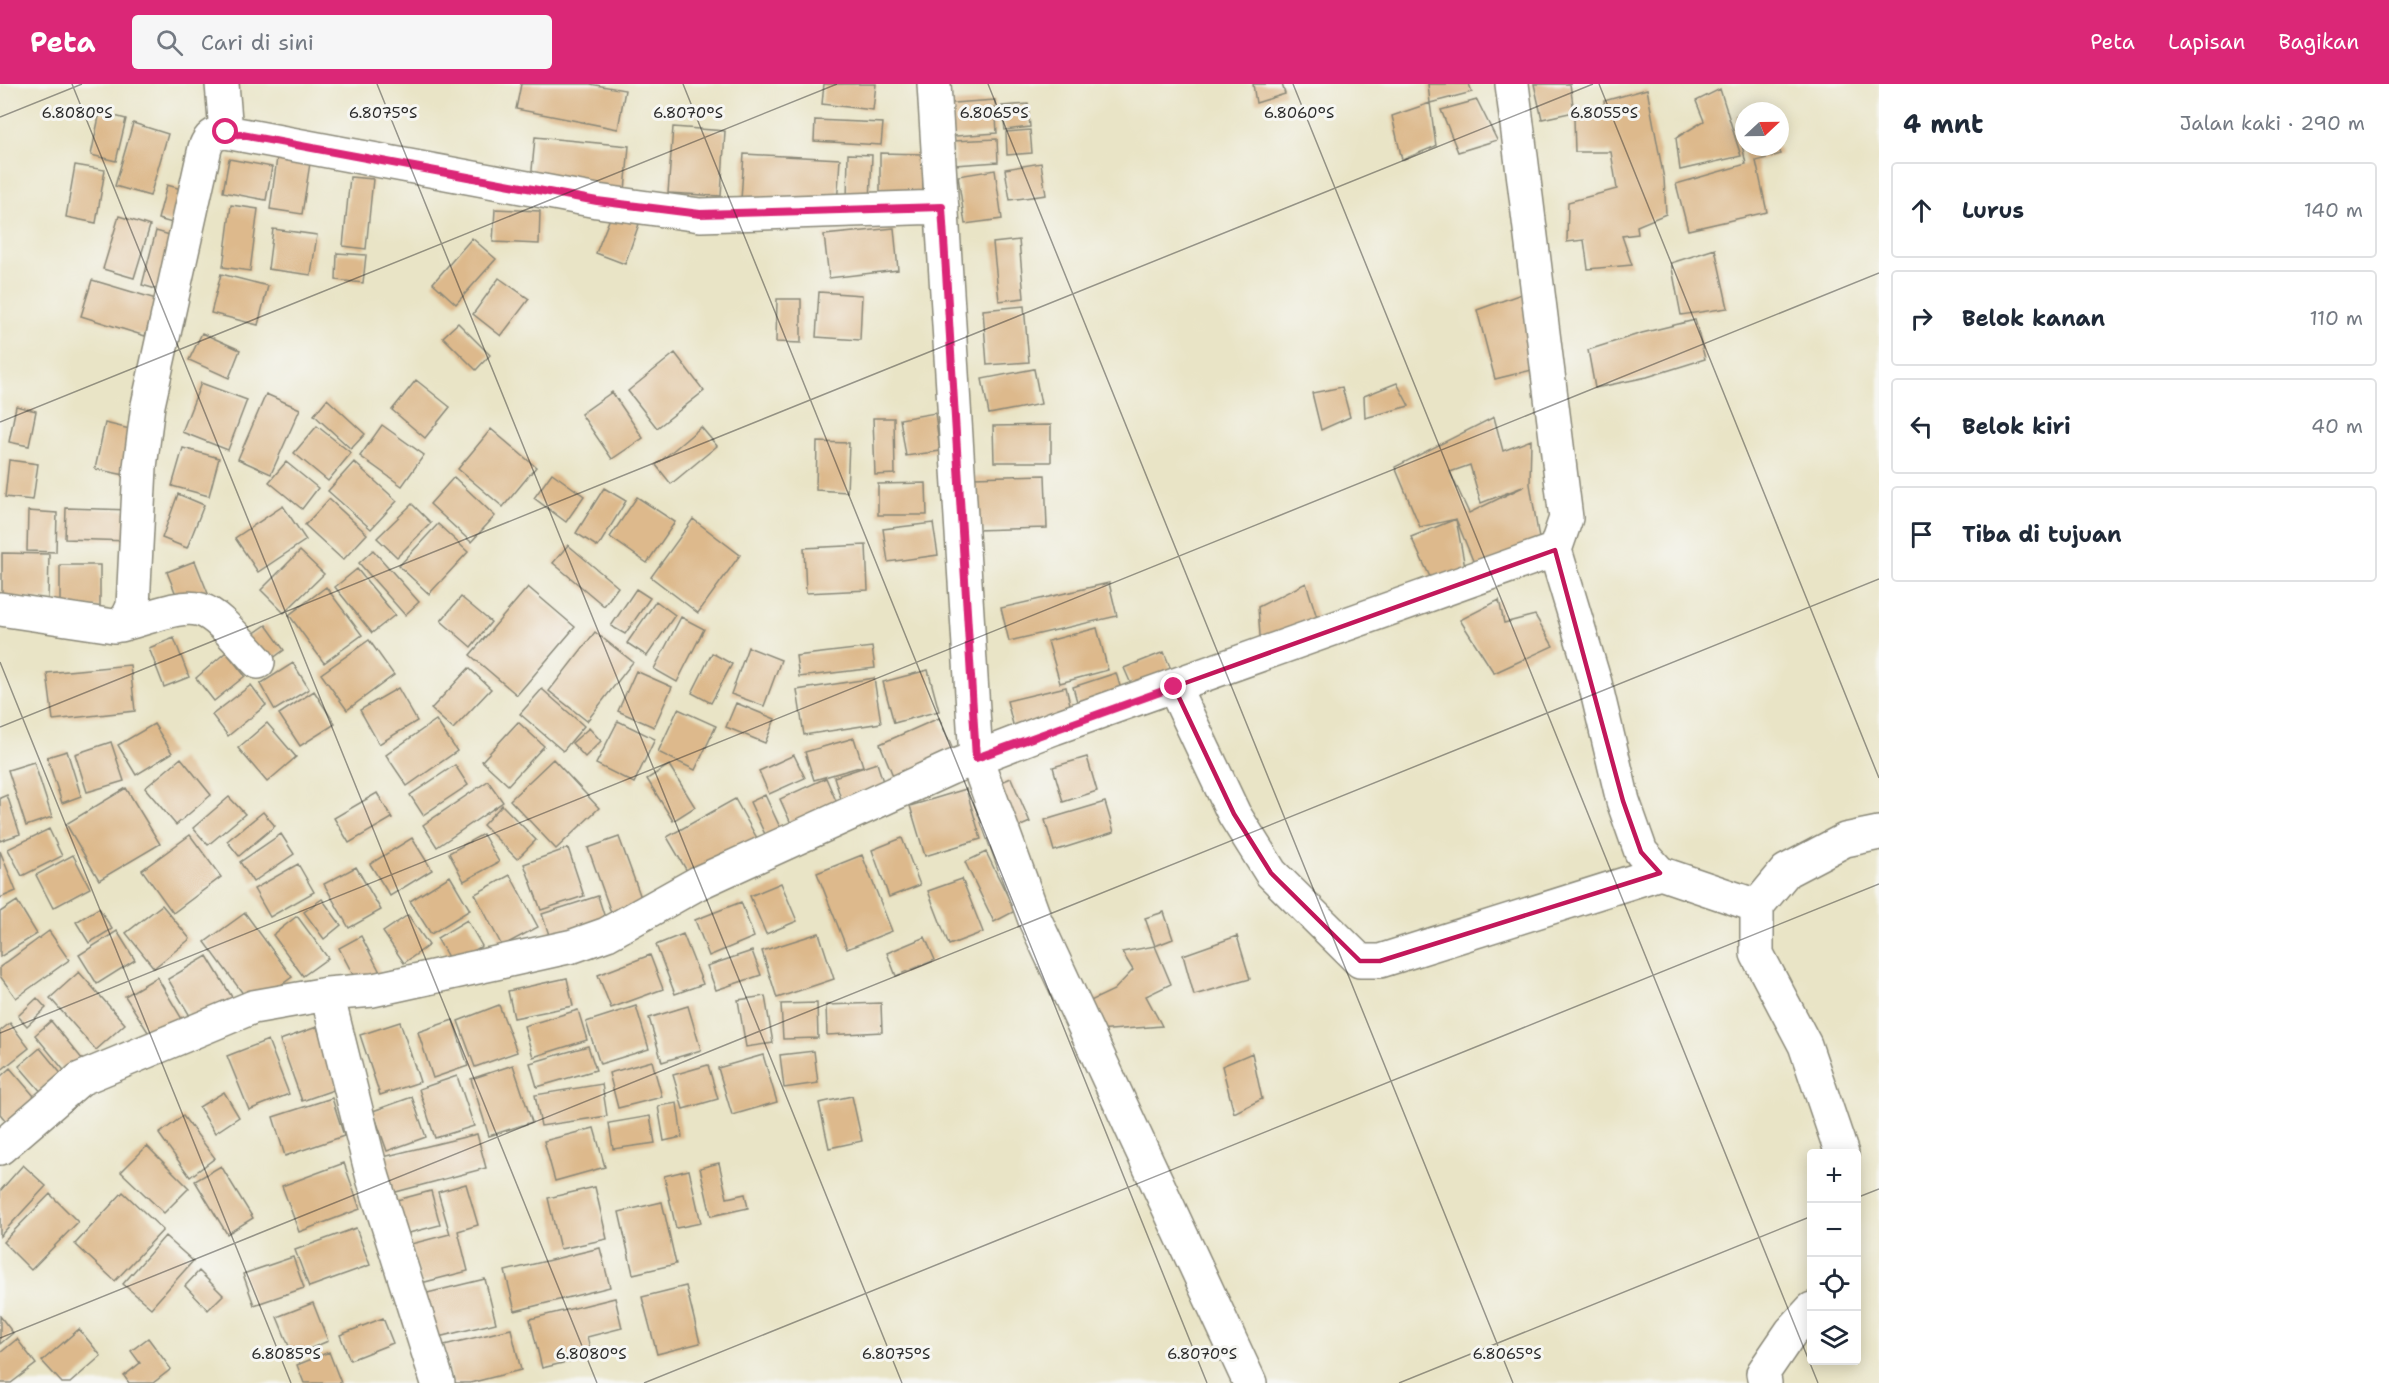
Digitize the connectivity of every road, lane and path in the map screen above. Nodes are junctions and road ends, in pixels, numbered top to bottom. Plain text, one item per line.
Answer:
1 (222, 84) edge
2 (934, 84) edge
3 (1512, 84) edge
4 (226, 132) junction
5 (942, 207) junction
6 (1555, 550) junction
7 (0, 609) edge
8 (121, 625) junction
9 (258, 662) dead end
10 (1174, 687) junction
11 (976, 758) junction
12 (1879, 832) edge
13 (1660, 873) junction
14 (1757, 906) junction
15 (327, 994) junction
16 (0, 1148) edge
17 (1840, 1149) edge
18 (1811, 1311) edge
19 (438, 1383) edge
20 (1250, 1383) edge
21 (1765, 1383) edge

1 - 4 street
2 - 5 street
3 - 6 street
4 - 5 street
4 - 8 street
5 - 11 street
6 - 10 street
6 - 13 street
7 - 8 street
8 - 9 street
10 - 11 street
10 - 13 street
11 - 15 street
11 - 20 street
12 - 14 street
13 - 14 street
14 - 17 street
15 - 16 street
15 - 19 street
18 - 21 street

